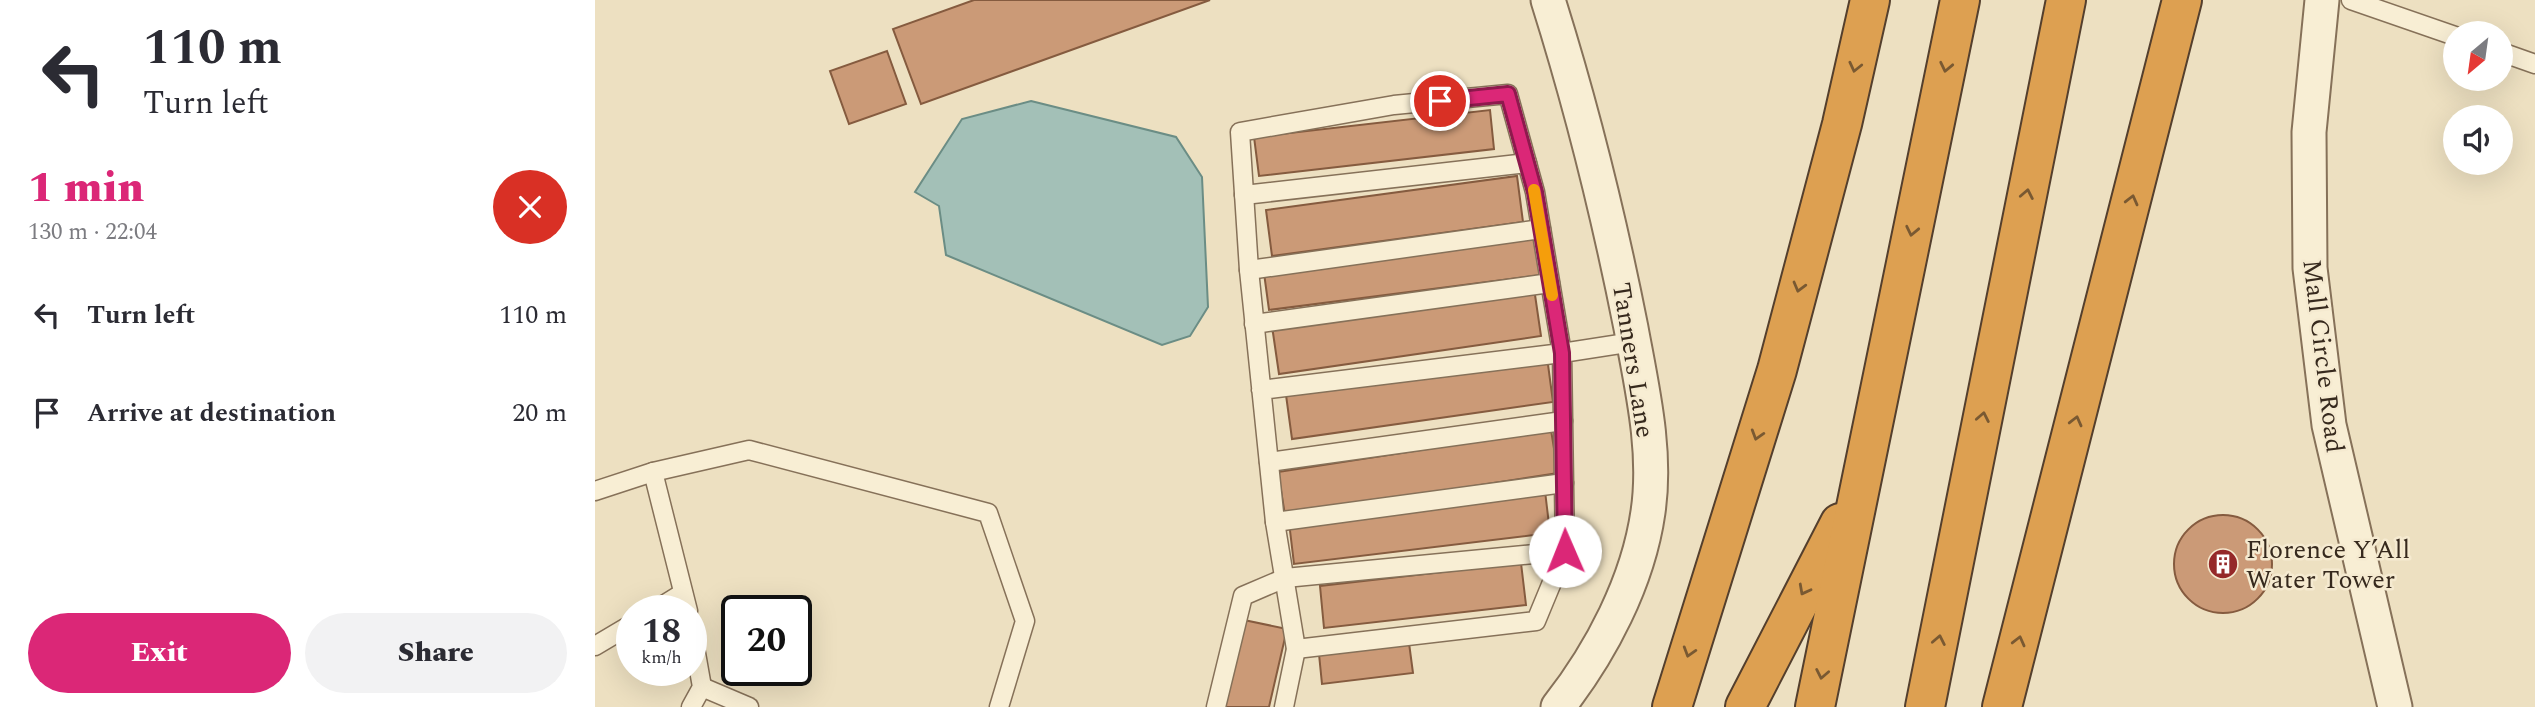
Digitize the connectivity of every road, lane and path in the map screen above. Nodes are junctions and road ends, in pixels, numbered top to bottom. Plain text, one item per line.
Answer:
1 (1548, 0) edge
2 (1871, 0) edge
3 (1960, 0) edge
4 (2066, 0) edge
5 (2182, 0) edge
6 (2322, 0) edge
7 (2351, 0) edge
8 (2443, 32) edge
9 (2513, 56) edge
10 (2535, 64) edge
11 (1527, 163) junction
12 (1244, 195) junction
13 (1541, 229) junction
14 (1249, 270) junction
15 (1550, 283) junction
16 (1254, 324) junction
17 (1633, 342) junction
18 (1562, 353) junction
19 (1261, 390) junction
20 (1563, 421) junction
21 (1269, 462) junction
22 (653, 472) junction
23 (1564, 483) junction
24 (1859, 487) junction
25 (595, 491) edge
26 (1275, 522) junction
27 (1565, 551) junction
28 (1285, 578) junction
29 (683, 593) joint
30 (680, 595) edge
31 (616, 634) edge
32 (595, 646) edge
33 (1296, 649) junction
34 (702, 687) joint
35 (691, 707) edge
36 (749, 707) edge
37 (999, 707) edge
38 (1216, 707) edge
39 (1284, 707) edge
40 (1557, 707) edge
41 (1672, 707) edge
42 (1745, 707) edge
43 (1815, 707) edge
44 (1925, 707) edge
45 (2002, 707) edge
46 (2395, 707) edge

1 - 17 street, Tanners Lane
2 -> 41 highway
3 -> 24 highway
44 -> 4 highway
45 -> 5 highway
6 - 46 street, Mall Circle Road
7 - 8 lane
9 - 10 lane
11 - 12 lane
11 - 12 lane
11 - 13 lane
12 - 14 lane
13 - 14 lane
13 - 15 lane
14 - 16 lane
15 - 16 lane
15 - 18 lane
16 - 19 lane
17 - 18 lane
17 - 40 street, Tanners Lane
18 - 19 lane
18 - 20 lane
19 - 21 lane
20 - 21 lane
20 - 23 lane
21 - 26 lane
22 - 25 lane
22 - 29 lane
22 - 37 lane
23 - 26 lane
23 - 27 lane
24 -> 42 highway
24 -> 43 highway
26 - 28 lane
27 - 28 lane
27 - 33 lane
28 - 33 lane
28 - 38 lane
29 - 30 lane
31 - 32 lane
33 - 39 lane
34 - 35 lane
34 - 36 lane

